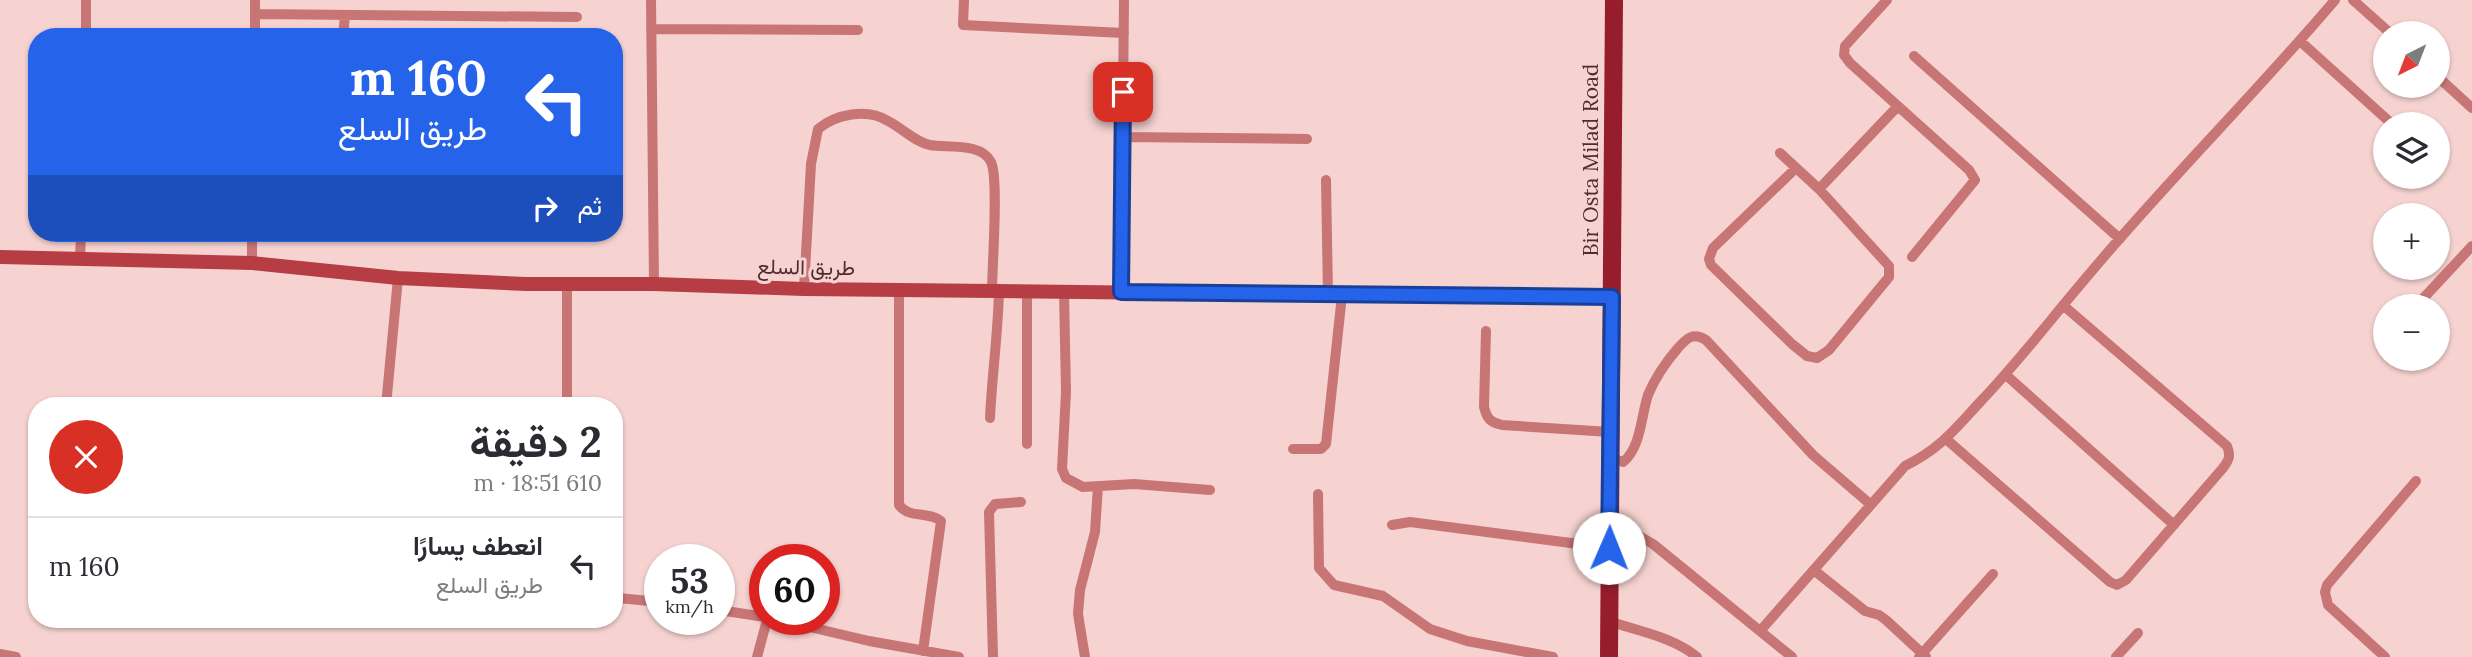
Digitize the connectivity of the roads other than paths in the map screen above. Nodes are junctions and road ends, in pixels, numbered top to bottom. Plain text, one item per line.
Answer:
1 (86, 0) edge
2 (255, 0) edge
3 (651, 0) edge
4 (964, 0) edge
5 (1124, 0) edge
6 (1614, 0) edge
7 (1887, 0) edge
8 (2335, 0) edge
9 (2353, 0) edge
10 (255, 14) junction
11 (345, 15) junction
12 (577, 18) dead end
13 (2377, 21) edge
14 (86, 28) edge
15 (255, 28) edge
16 (344, 28) edge
17 (651, 29) junction
18 (858, 30) dead end
19 (1124, 33) junction
20 (2300, 41) junction
21 (1914, 56) dead end
22 (2450, 87) edge
23 (1898, 106) junction
24 (2472, 108) edge
25 (2379, 112) edge
26 (1123, 137) junction
27 (1307, 139) dead end
28 (1780, 153) dead end
29 (1796, 168) junction
30 (1326, 180) dead end
31 (1819, 189) junction
32 (2120, 239) junction
33 (81, 242) edge
34 (252, 242) edge
35 (2472, 247) edge
36 (0, 257) edge
37 (1912, 257) dead end
38 (80, 260) junction
39 (252, 263) junction
40 (398, 278) junction
41 (567, 284) junction
42 (654, 284) junction
43 (804, 289) junction
44 (899, 290) junction
45 (995, 291) junction
46 (1027, 291) junction
47 (1064, 292) junction
48 (1121, 292) junction
49 (2427, 294) edge
50 (1335, 295) junction
51 (1612, 297) junction
52 (2064, 306) junction
53 (1486, 331) dead end
54 (2006, 374) junction
55 (387, 397) edge
56 (566, 397) edge
57 (990, 418) dead end
58 (1610, 432) junction
59 (1946, 439) junction
60 (1027, 444) dead end
61 (1293, 449) dead end
62 (1611, 458) junction
63 (2416, 481) dead end
64 (1098, 486) junction
65 (1210, 490) dead end
66 (1318, 494) dead end
67 (1021, 502) dead end
68 (1870, 504) junction
69 (1610, 519) junction
70 (1392, 525) dead end
71 (2174, 525) junction
72 (1609, 548) junction
73 (1815, 571) junction
74 (1993, 574) dead end
75 (623, 598) edge
76 (644, 600) edge
77 (1609, 621) junction
78 (1762, 630) junction
79 (2138, 633) dead end
80 (840, 634) edge
81 (762, 635) edge
82 (923, 651) junction
83 (0, 654) edge
84 (1922, 656) edge
85 (16, 657) edge
86 (757, 657) edge
87 (959, 657) edge
88 (993, 657) edge
89 (1085, 657) edge
90 (1553, 657) edge
91 (1609, 657) edge
92 (1697, 657) edge
93 (1791, 657) edge
94 (2116, 657) edge
95 (2385, 657) edge

1 - 14 street
2 - 10 street
3 - 17 street
4 - 19 street
5 - 19 street
6 - 51 main road, Bir Osta Milad Road
7 - 23 street
8 - 20 street
9 - 13 street
10 - 11 street
10 - 15 street
11 - 12 street
11 - 16 street
17 - 18 street
17 - 42 street
19 - 26 street
20 - 25 street
20 - 32 street
21 - 32 street
22 - 24 street
23 - 31 street
23 - 37 street
26 - 27 street
26 - 48 street
28 - 29 street
29 - 31 street
29 - 31 street
30 - 50 street
32 - 52 street
33 - 38 street
34 - 39 street
35 - 49 street
36 - 38 street, طريق السلع
38 - 39 street, طريق السلع
39 - 40 street, طريق السلع
40 - 41 street, طريق السلع
40 - 55 street
41 - 42 street, طريق السلع
41 - 56 street
42 - 43 street, طريق السلع
43 - 44 street, طريق السلع
43 - 45 street
44 - 45 street, طريق السلع
44 - 82 street
45 - 46 street, طريق السلع
45 - 57 street
46 - 47 street, طريق السلع
46 - 60 street
47 - 48 street, طريق السلع
47 - 64 street
48 - 50 street, طريق السلع
50 - 51 street, طريق السلع
50 - 61 street
51 - 58 main road, Bir Osta Milad Road
52 - 54 street
52 - 71 street
53 - 58 street
54 - 59 street
54 - 71 street
58 - 62 main road, Bir Osta Milad Road
59 - 68 street
59 - 71 street
62 - 68 street
62 - 69 main road, Bir Osta Milad Road
63 - 95 street
64 - 65 street
64 - 89 street
66 - 90 street
67 - 88 street
68 - 73 street
69 - 72 main road, Bir Osta Milad Road
69 - 78 street
70 - 72 street
72 - 77 main road, Bir Osta Milad Road
73 - 78 street
73 - 84 street
74 - 84 street
75 - 76 street
77 - 91 main road, Bir Osta Milad Road
77 - 92 street
78 - 93 street
79 - 94 street
80 - 82 street
81 - 86 street
82 - 87 street
83 - 85 street

